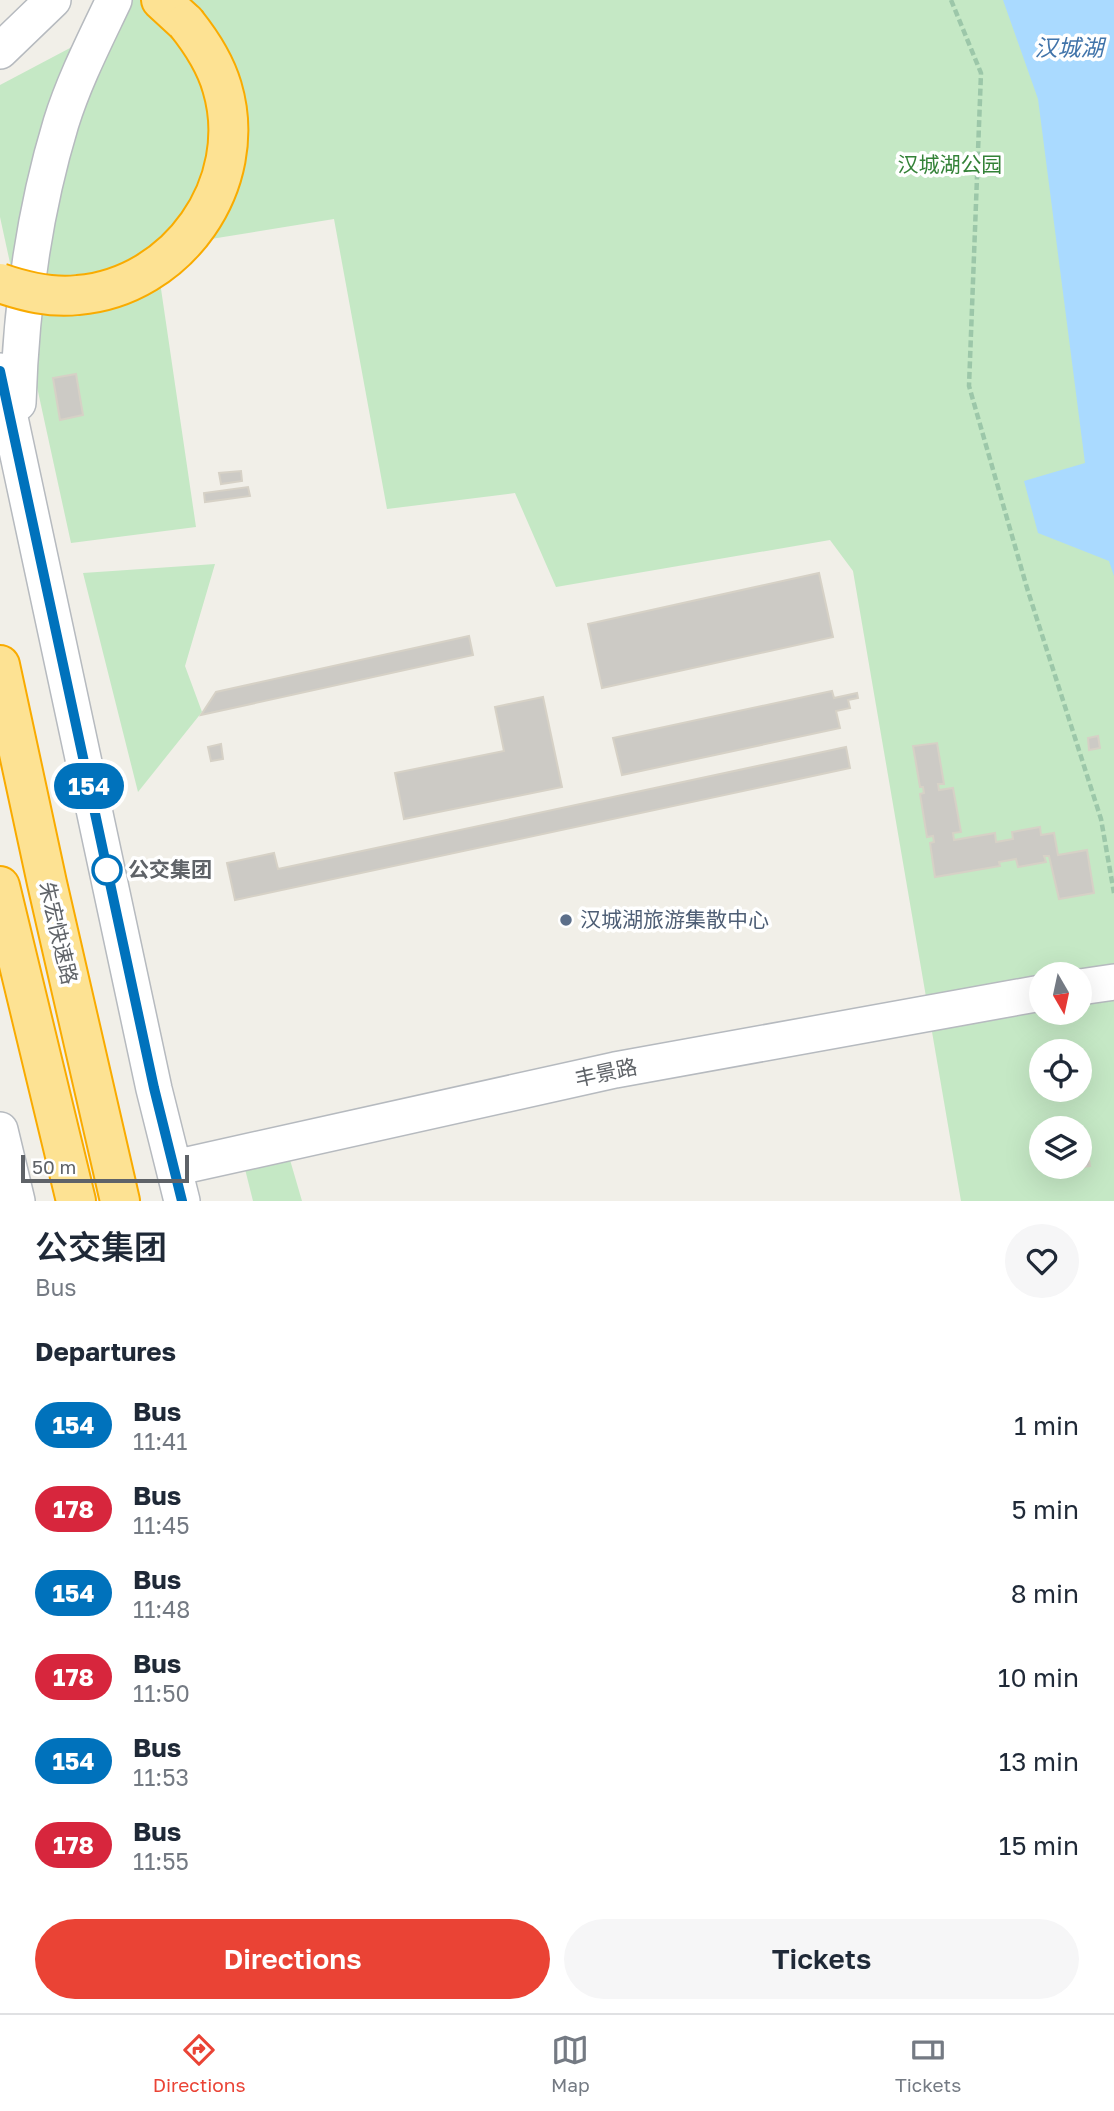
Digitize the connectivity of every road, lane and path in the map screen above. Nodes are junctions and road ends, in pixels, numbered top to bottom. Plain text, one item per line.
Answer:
1 (53, 0) edge
2 (114, 0) edge
3 (161, 0) edge
4 (951, 0) edge
5 (0, 51) edge
6 (0, 284) edge
7 (0, 371) edge
8 (17, 449) junction
9 (0, 665) edge
10 (1, 890) edge
11 (1114, 893) edge
12 (1114, 982) edge
13 (1092, 985) edge
14 (1029, 995) edge
15 (0, 1130) edge
16 (178, 1185) edge
17 (17, 1201) edge
18 (76, 1201) edge
19 (120, 1201) edge

1 - 5 main road
2 - 8 main road
3 - 6 highway, bridge
4 - 11 path
7 - 8 main road
8 - 16 main road
9 - 19 highway, 朱宏快速路
10 - 18 highway
12 - 13 main road
14 - 16 main road, 丰景路
15 - 17 main road

